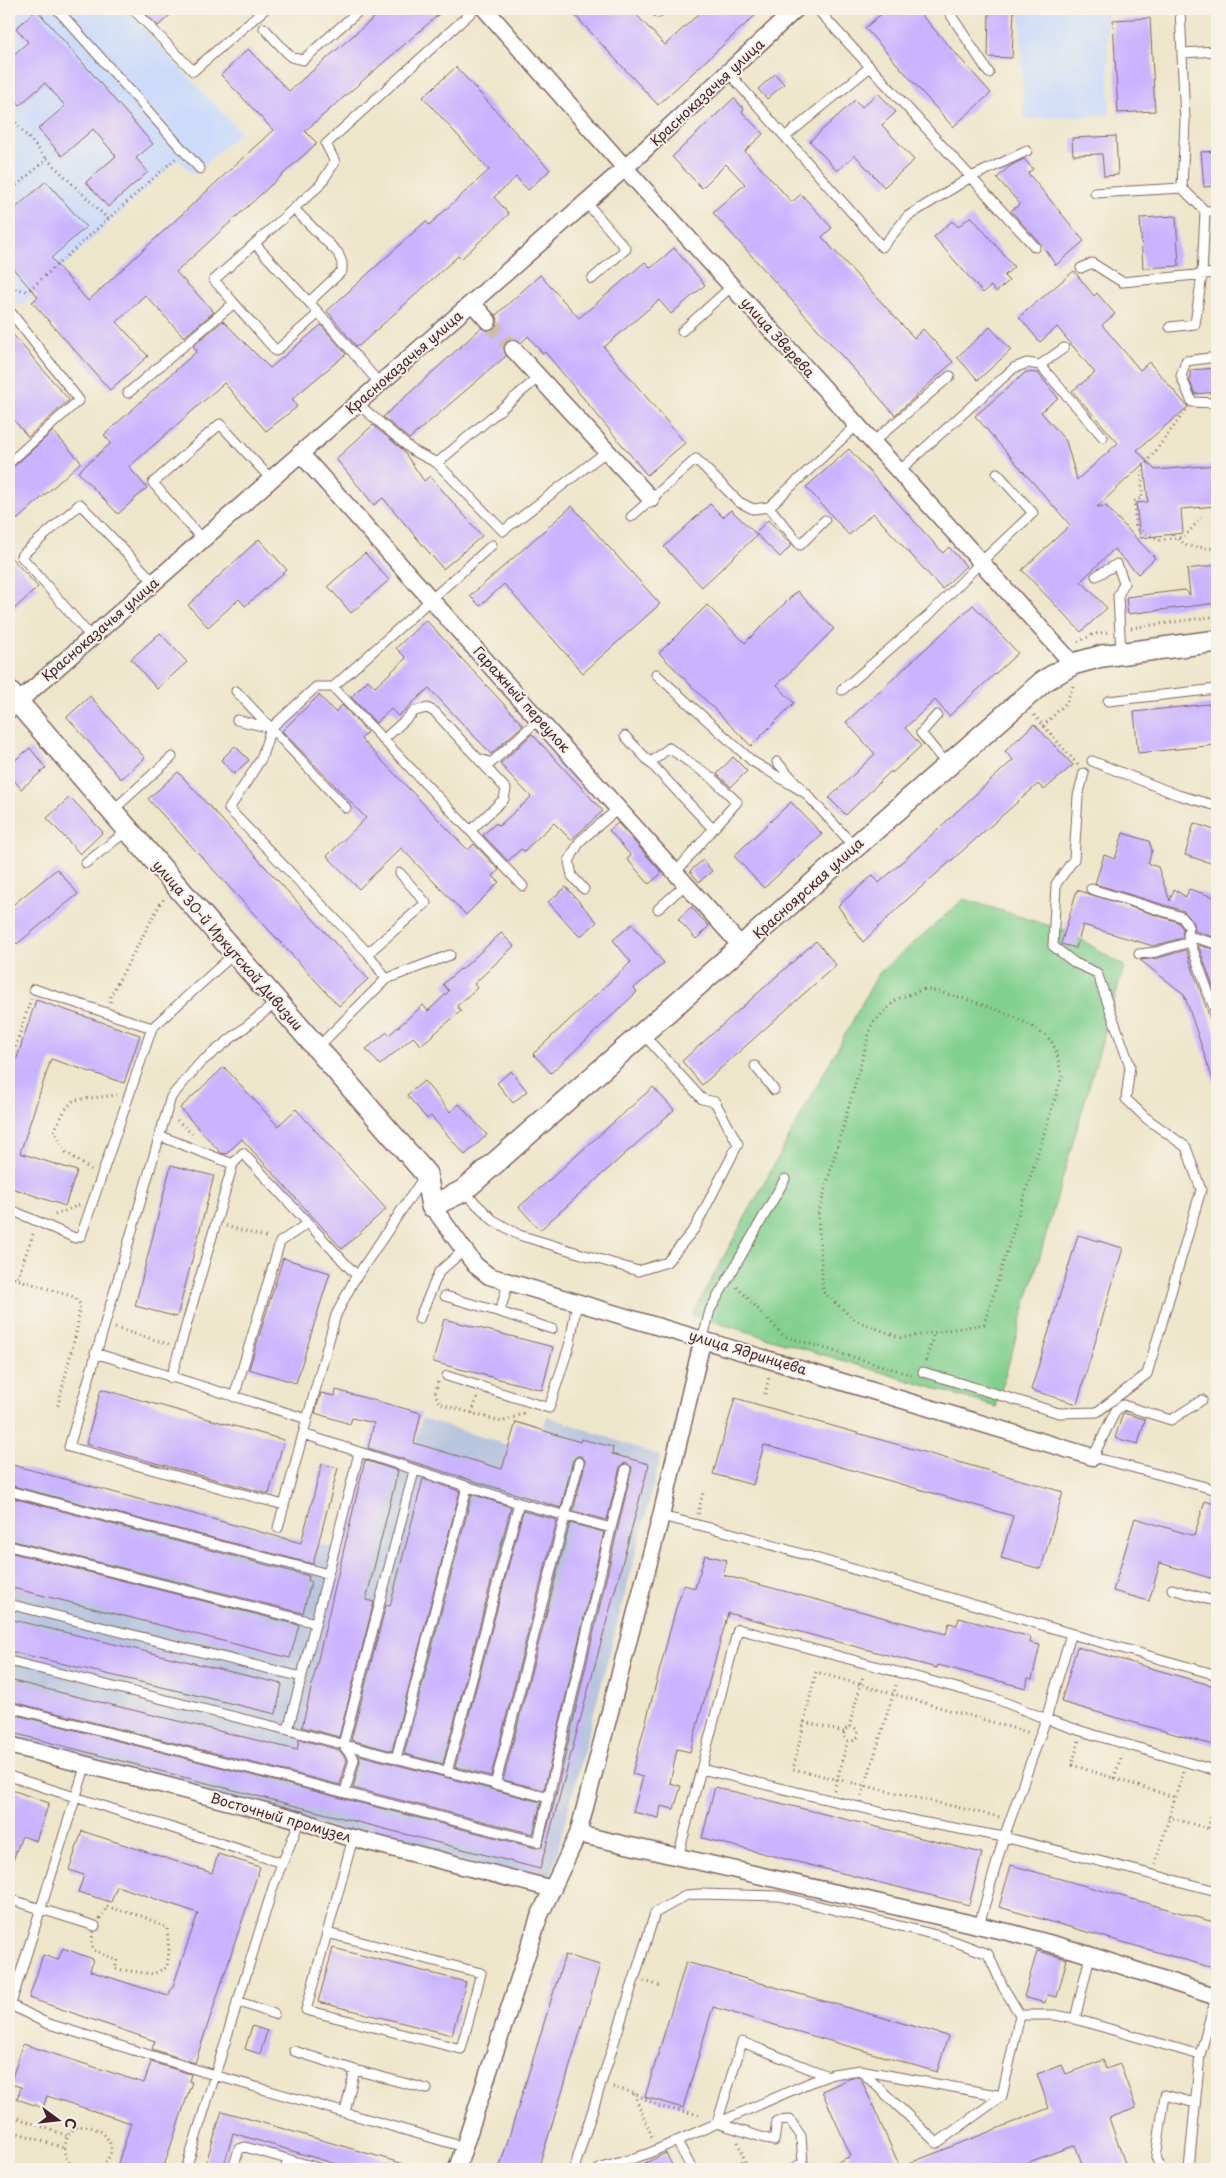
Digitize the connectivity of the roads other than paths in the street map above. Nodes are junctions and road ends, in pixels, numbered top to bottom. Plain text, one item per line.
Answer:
1 (57, 9) edge
2 (133, 9) edge
3 (265, 9) edge
4 (361, 9) edge
5 (475, 9) edge
6 (484, 9) edge
7 (654, 9) edge
8 (662, 9) edge
9 (796, 9) edge
10 (817, 9) edge
11 (947, 9) edge
12 (1180, 9) edge
13 (264, 28) dead end
14 (1217, 51) edge
15 (1182, 53) junction
16 (870, 67) junction
17 (728, 72) junction
18 (989, 72) dead end
19 (785, 137) junction
20 (1028, 151) dead end
21 (625, 168) junction
22 (200, 169) dead end
23 (972, 177) junction
24 (1182, 188) junction
25 (1095, 193) dead end
26 (586, 202) junction
27 (294, 209) junction
28 (1205, 211) junction
29 (1217, 211) edge
30 (255, 244) junction
31 (1035, 247) dead end
32 (1081, 268) dead end
33 (1217, 273) edge
34 (1202, 274) junction
35 (592, 279) dead end
36 (732, 286) junction
37 (309, 302) junction
38 (234, 303) junction
39 (472, 303) junction
40 (9, 310) edge
41 (319, 313) junction
42 (488, 321) tunnel mouth
43 (1170, 327) dead end
44 (682, 332) dead end
45 (1064, 348) dead end
46 (513, 349) tunnel mouth
47 (1209, 358) dead end
48 (1040, 366) junction
49 (950, 376) dead end
50 (539, 378) junction
51 (380, 384) junction
52 (128, 394) dead end
53 (358, 403) junction
54 (1217, 403) edge
55 (857, 424) junction
56 (1103, 437) dead end
57 (873, 442) junction
58 (607, 451) junction
59 (300, 453) junction
60 (9, 463) edge
61 (437, 463) junction
62 (899, 471) junction
63 (997, 473) dead end
64 (271, 479) junction
65 (651, 499) junction
66 (769, 507) junction
67 (632, 516) dead end
68 (825, 520) dead end
69 (202, 539) junction
70 (492, 545) dead end
71 (981, 562) junction
72 (1096, 576) dead end
73 (154, 582) junction
74 (433, 600) junction
75 (91, 637) junction
76 (1217, 641) edge
77 (1121, 654) junction
78 (656, 674) dead end
79 (1073, 674) junction
80 (333, 687) junction
81 (1217, 689) edge
82 (842, 690) dead end
83 (236, 691) dead end
84 (1108, 701) dead end
85 (12, 702) edge
86 (937, 715) dead end
87 (539, 719) junction
88 (237, 720) dead end
89 (271, 728) junction
90 (625, 736) dead end
91 (383, 740) junction
92 (172, 757) dead end
93 (478, 759) junction
94 (1092, 761) dead end
95 (777, 762) dead end
96 (650, 763) junction
97 (948, 765) junction
98 (1084, 775) road end
99 (807, 794) junction
100 (1217, 806) edge
101 (346, 808) dead end
102 (619, 808) junction
103 (112, 812) junction
104 (712, 829) junction
105 (128, 830) junction
106 (470, 831) junction
107 (854, 846) junction
108 (86, 862) dead end
109 (400, 873) dead end
110 (681, 878) junction
111 (523, 886) dead end
112 (1091, 888) dead end
113 (584, 889) dead end
114 (658, 909) dead end
115 (1189, 939) junction
116 (1217, 944) edge
117 (742, 947) junction
118 (235, 953) junction
119 (368, 953) junction
120 (1139, 954) dead end
121 (450, 955) dead end
122 (386, 979) junction
123 (34, 989) road end
124 (278, 1002) junction
125 (1217, 1016) edge
126 (152, 1028) junction
127 (643, 1034) junction
128 (317, 1048) junction
129 (756, 1066) dead end
130 (774, 1090) dead end
131 (160, 1136) junction
132 (233, 1164) junction
133 (426, 1174) junction
134 (785, 1179) dead end
135 (463, 1191) junction
136 (432, 1206) junction
137 (9, 1209) edge
138 (308, 1223) junction
139 (464, 1250) junction
140 (357, 1276) junction
141 (508, 1283) junction
142 (445, 1296) dead end
143 (577, 1302) junction
144 (500, 1312) junction
145 (419, 1319) dead end
146 (552, 1329) dead end
147 (703, 1338) junction
148 (95, 1354) junction
149 (923, 1372) road end
150 (447, 1376) road end
151 (171, 1378) junction
152 (234, 1397) junction
153 (1202, 1400) dead end
154 (307, 1419) junction
155 (303, 1434) junction
156 (359, 1454) junction
157 (1093, 1457) junction
158 (579, 1462) dead end
159 (626, 1470) dead end
160 (414, 1471) junction
161 (467, 1487) junction
162 (1217, 1490) edge
163 (9, 1492) edge
164 (519, 1503) junction
165 (284, 1505) junction
166 (565, 1516) junction
167 (661, 1516) junction
168 (278, 1528) dead end
169 (611, 1528) junction
170 (9, 1546) edge
171 (328, 1574) junction
172 (1172, 1589) dead end
173 (1217, 1602) edge
174 (9, 1604) edge
175 (316, 1623) junction
176 (1079, 1636) junction
177 (9, 1661) edge
178 (1217, 1675) edge
179 (302, 1677) junction
180 (9, 1707) edge
181 (1046, 1719) junction
182 (288, 1730) junction
183 (9, 1745) edge
184 (343, 1745) junction
185 (396, 1759) junction
186 (86, 1764) junction
187 (701, 1769) junction
188 (1217, 1771) edge
189 (447, 1772) junction
190 (9, 1776) edge
191 (495, 1785) junction
192 (345, 1792) junction
193 (76, 1797) junction
194 (549, 1798) junction
195 (300, 1820) junction
196 (578, 1834) junction
197 (1004, 1837) junction
198 (353, 1838) junction
199 (678, 1857) junction
200 (282, 1863) junction
201 (553, 1889) junction
202 (1217, 1891) edge
203 (9, 1900) edge
204 (40, 1909) junction
205 (979, 1925) junction
206 (95, 1926) road end
207 (327, 1933) junction
208 (1090, 1956) junction
209 (1217, 1997) edge
210 (237, 2001) junction
211 (9, 2006) edge
212 (274, 2014) dead end
213 (1020, 2015) junction
214 (1075, 2019) junction
215 (294, 2051) dead end
216 (1200, 2055) junction
217 (354, 2070) junction
218 (860, 2070) junction
219 (214, 2075) junction
220 (828, 2076) junction
221 (427, 2089) dead end
222 (1002, 2096) junction
223 (1195, 2103) junction
224 (345, 2112) junction
225 (717, 2121) junction
226 (677, 2141) junction
227 (464, 2147) junction
228 (288, 2159) junction
229 (186, 2169) edge
230 (233, 2169) edge
231 (285, 2169) edge
232 (322, 2169) edge
233 (457, 2169) edge
234 (574, 2169) edge
235 (599, 2169) edge
236 (692, 2169) edge
237 (792, 2169) edge
238 (1161, 2169) edge
239 (1189, 2169) edge

1 - 22 lane
2 - 3 lane
4 - 13 lane
5 - 27 lane
6 - 21 street, улица Зверева
7 - 8 lane
9 - 17 street, Красноказачья улица
10 - 16 lane
11 - 18 lane
12 - 15 lane
14 - 15 lane
15 - 24 lane
16 - 19 lane
16 - 23 lane
17 - 19 lane
17 - 21 street, Красноказачья улица
19 - 23 lane
20 - 23 lane
21 - 26 street, Красноказачья улица
21 - 36 street, улица Зверева
23 - 31 lane
24 - 25 lane
24 - 28 lane
26 - 35 lane
26 - 39 street, Красноказачья улица
27 - 30 lane
27 - 37 lane
28 - 29 lane
28 - 34 lane
30 - 37 lane
30 - 38 lane
32 - 34 lane
33 - 34 lane
34 - 43 lane
36 - 44 lane
36 - 55 street, улица Зверева
37 - 41 lane
38 - 41 lane
38 - 52 lane
39 - 42 street
39 - 51 street, Красноказачья улица
40 - 60 lane
41 - 51 lane
45 - 48 lane
46 - 50 street
47 - 54 lane
48 - 56 lane
48 - 62 lane
49 - 57 lane
50 - 58 street
50 - 61 lane
51 - 53 street, Красноказачья улица
53 - 59 street, Красноказачья улица
53 - 61 lane
55 - 57 street, улица Зверева
55 - 66 lane
57 - 62 street, улица Зверева
58 - 61 lane
58 - 65 street
59 - 64 street, Красноказачья улица
59 - 74 street, Гаражный переулок
62 - 71 street, улица Зверева
63 - 71 lane
64 - 69 street, Красноказачья улица
64 - 69 lane
65 - 66 lane
65 - 67 lane
66 - 68 lane
69 - 73 street, Красноказачья улица
70 - 74 lane
71 - 79 street, улица Зверева
71 - 82 lane
72 - 77 lane
73 - 75 street, Красноказачья улица
73 - 75 lane
74 - 80 lane
74 - 87 street, Гаражный переулок
75 - 85 street, Красноказачья улица
76 - 77 street, Красноярская улица
77 - 79 street, Красноярская улица
78 - 99 lane
79 - 97 street, Красноярская улица
80 - 89 lane
80 - 91 lane
81 - 84 lane
83 - 89 lane
85 - 103 street, улица 30-й Иркутской Дивизии
86 - 97 lane
87 - 93 lane
87 - 102 street, Гаражный переулок
88 - 89 lane
89 - 101 lane
89 - 119 lane
90 - 96 lane
91 - 93 lane
91 - 106 lane
92 - 103 lane
93 - 106 lane
94 - 100 lane
95 - 99 lane
96 - 104 lane
96 - 104 lane
97 - 107 street, Красноярская улица
98 - 149 lane
99 - 107 lane
102 - 110 street, Гаражный переулок
102 - 113 lane
103 - 105 street, улица 30-й Иркутской Дивизии
104 - 110 lane
105 - 108 lane
105 - 118 street, улица 30-й Иркутской Дивизии
106 - 111 lane
107 - 117 street, Красноярская улица
109 - 119 lane
110 - 114 lane
110 - 117 street, Гаражный переулок
112 - 115 lane
115 - 116 lane
115 - 120 lane
115 - 125 lane
117 - 127 street, Красноярская улица
118 - 124 street, улица 30-й Иркутской Дивизии
118 - 126 lane
119 - 122 lane
121 - 122 lane
122 - 128 lane
123 - 126 lane
124 - 128 street, улица 30-й Иркутской Дивизии
124 - 131 lane
126 - 137 lane
127 - 135 street, Красноярская улица
127 - 135 lane
128 - 133 street, улица 30-й Иркутской Дивизии
129 - 130 lane
131 - 132 lane
131 - 148 lane
132 - 138 lane
132 - 151 lane
133 - 136 street
133 - 140 lane
134 - 147 lane
135 - 136 street, Красноярская улица
136 - 139 street, улица Ядринцева
138 - 140 lane
138 - 152 lane
139 - 141 street, улица Ядринцева
139 - 145 lane
140 - 154 lane
141 - 143 street, улица Ядринцева
141 - 144 lane
142 - 144 lane
143 - 147 street, улица Ядринцева
143 - 150 lane
144 - 146 lane
147 - 157 street, улица Ядринцева
147 - 167 street
148 - 151 lane
148 - 165 lane
151 - 152 lane
152 - 154 lane
153 - 157 lane
154 - 155 lane
155 - 156 lane
155 - 165 lane
156 - 160 lane
156 - 171 lane
157 - 162 lane
158 - 166 lane
159 - 169 lane
160 - 161 lane
160 - 184 lane
161 - 164 lane
161 - 185 lane
163 - 171 lane
164 - 166 lane
164 - 189 lane
165 - 168 lane
166 - 169 lane
166 - 191 lane
167 - 176 lane
167 - 196 street
169 - 194 lane
170 - 175 lane
171 - 175 lane
172 - 173 lane
174 - 179 lane
175 - 179 lane
176 - 178 lane
176 - 181 lane
177 - 182 lane
179 - 182 lane
180 - 192 lane
181 - 187 lane
181 - 188 lane
181 - 197 lane
182 - 184 lane
183 - 186 street, Восточный промузел
184 - 185 lane
184 - 192 lane
185 - 189 lane
186 - 193 lane
186 - 195 street, Восточный промузел
187 - 197 lane
187 - 199 lane
189 - 191 lane
190 - 193 lane
191 - 194 lane
192 - 194 lane
193 - 200 lane
193 - 204 lane
195 - 198 street, Восточный промузел
195 - 200 lane
196 - 199 street
196 - 201 street
197 - 202 lane
197 - 205 lane
198 - 201 street, Восточный промузел
198 - 207 lane
199 - 205 street
200 - 210 lane
201 - 227 street
203 - 204 lane
204 - 206 lane
204 - 211 lane
205 - 208 street
207 - 207 lane
208 - 209 street
208 - 214 lane
209 - 216 lane
210 - 212 lane
210 - 219 lane
211 - 219 lane
213 - 214 lane
213 - 222 lane
213 - 234 lane
214 - 216 lane
215 - 217 lane
216 - 223 lane
217 - 221 lane
217 - 224 lane
218 - 220 lane
218 - 222 lane
218 - 222 lane
219 - 224 lane
219 - 229 lane
220 - 225 lane
220 - 225 lane
223 - 238 lane
223 - 239 lane
224 - 227 lane
225 - 226 lane
225 - 237 lane
226 - 235 lane
226 - 236 lane
227 - 233 street
228 - 230 lane
228 - 231 lane
228 - 232 lane

